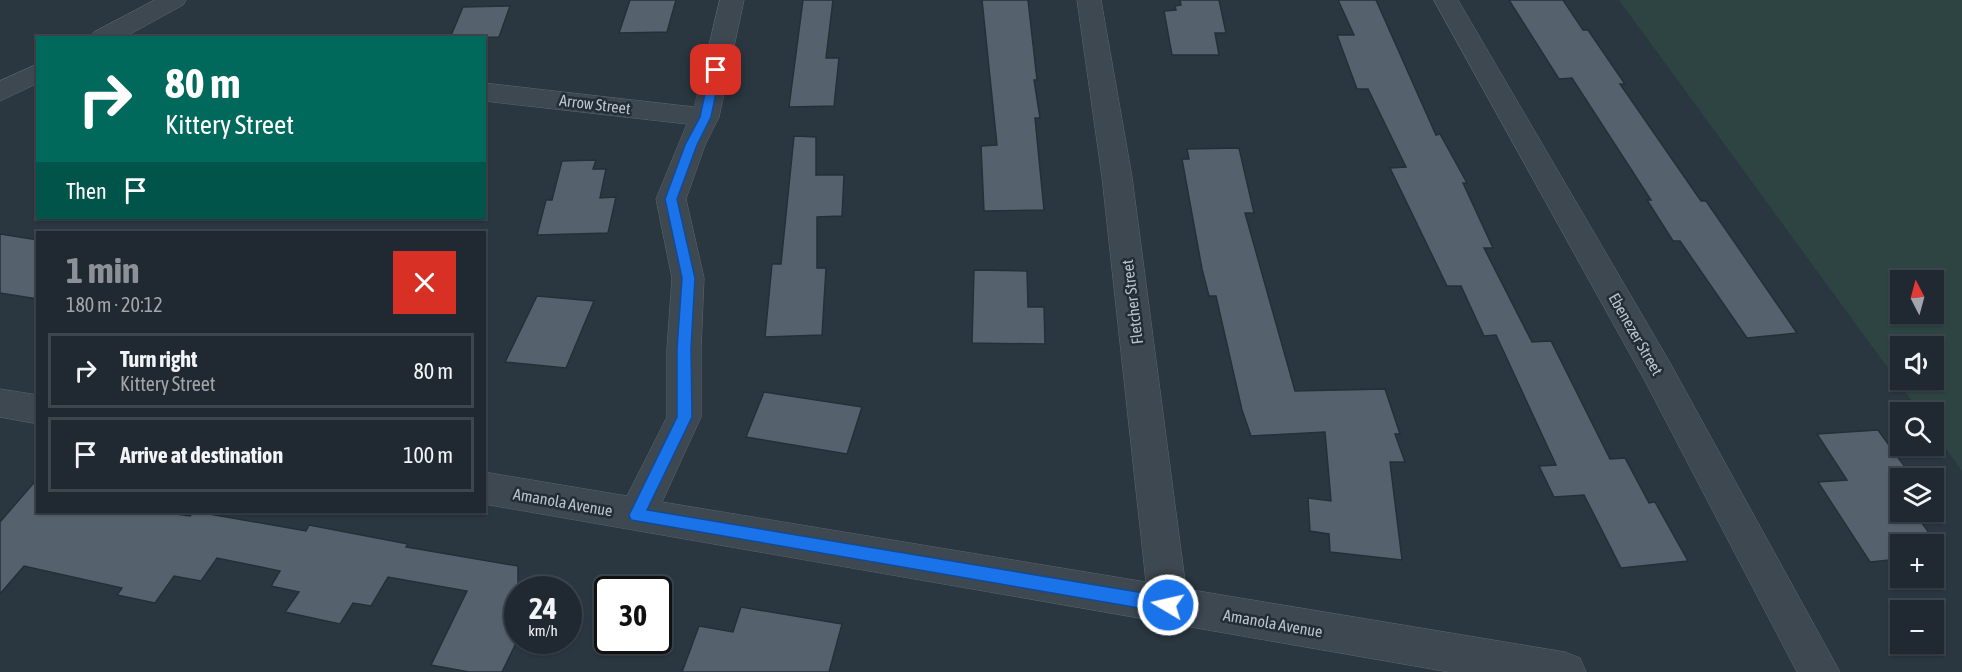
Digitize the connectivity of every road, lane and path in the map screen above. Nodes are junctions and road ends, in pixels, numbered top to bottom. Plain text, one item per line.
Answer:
1 (174, 0) edge
2 (732, 0) edge
3 (1089, 0) edge
4 (1446, 0) edge
5 (114, 36) edge
6 (36, 73) edge
7 (0, 92) edge
8 (486, 92) edge
9 (705, 117) junction
10 (0, 404) edge
11 (36, 410) edge
12 (486, 488) edge
13 (637, 515) junction
14 (1168, 605) junction
15 (1565, 672) edge
16 (1819, 672) edge

1 - 5 street
2 - 9 street
3 - 14 street, Fletcher Street
4 - 16 street, Ebenezer Street
6 - 7 street
8 - 9 street, Arrow Street
9 - 13 street
10 - 11 street
12 - 13 street, Amanola Avenue
13 - 14 street, Amanola Avenue
14 - 15 street, Amanola Avenue

